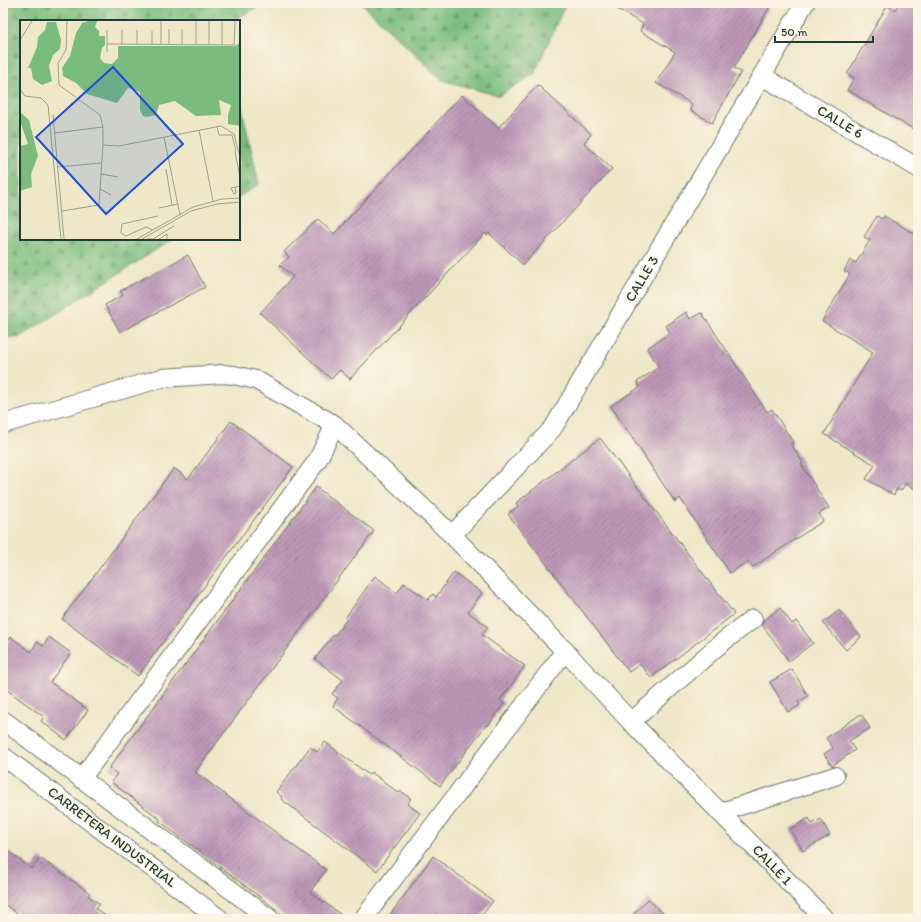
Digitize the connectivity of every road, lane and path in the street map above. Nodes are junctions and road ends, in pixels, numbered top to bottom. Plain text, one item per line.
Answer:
1 (805, 3) edge
2 (762, 76) junction
3 (918, 168) edge
4 (3, 424) edge
5 (335, 426) junction
6 (452, 535) junction
7 (753, 619) dead end
8 (566, 651) junction
9 (3, 720) edge
10 (631, 722) junction
11 (3, 756) edge
12 (835, 776) dead end
13 (81, 779) junction
14 (721, 812) junction
15 (220, 919) edge
16 (270, 919) edge
17 (363, 919) edge
18 (823, 919) edge

1 - 2 street, CALLE 3
2 - 3 street, CALLE 6
2 - 6 street, CALLE 3
4 - 5 street, CALLE 1
5 - 6 street, CALLE 1
5 - 13 street
6 - 8 street, CALLE 1
7 - 10 street
8 - 10 street, CALLE 1
8 - 17 street
9 - 13 street
10 - 14 street, CALLE 1
11 - 15 street, CARRETERA INDUSTRIAL
12 - 14 street
13 - 16 street
14 - 18 street, CALLE 1

